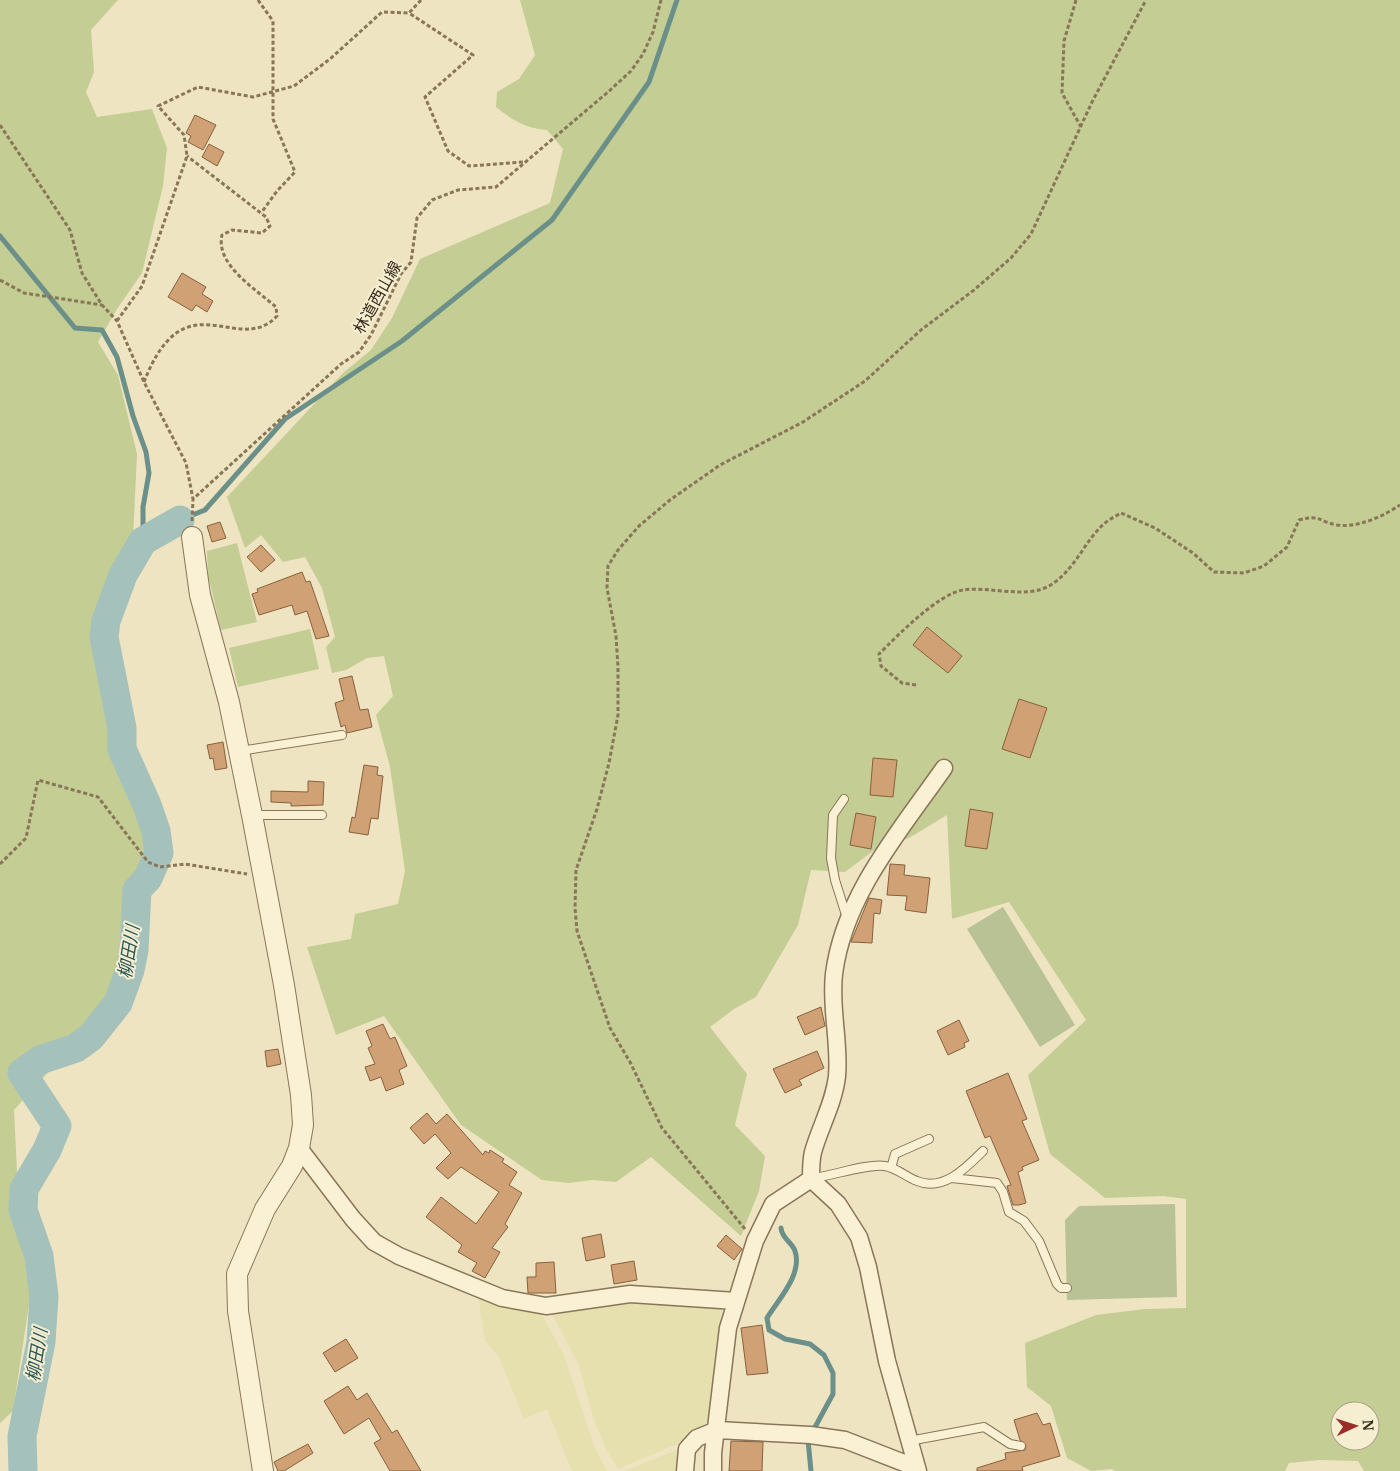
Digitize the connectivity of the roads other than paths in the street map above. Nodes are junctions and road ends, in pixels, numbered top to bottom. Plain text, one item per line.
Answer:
1 (192, 537) road end
2 (342, 735) dead end
3 (238, 751) junction
4 (944, 768) dead end
5 (844, 799) dead end
6 (252, 815) junction
7 (322, 815) dead end
8 (848, 921) junction
9 (929, 1139) dead end
10 (299, 1148) junction
11 (983, 1151) dead end
12 (890, 1168) junction
13 (952, 1178) junction
14 (811, 1179) junction
15 (1067, 1288) dead end
16 (736, 1301) junction
17 (717, 1430) junction
18 (909, 1441) junction
19 (1022, 1446) dead end
20 (918, 1469) edge
21 (263, 1471) edge
22 (685, 1471) edge
23 (713, 1471) edge

1 - 3 street
2 - 3 lane
3 - 6 street
4 - 8 street
5 - 8 lane
6 - 7 lane
6 - 10 street
8 - 14 street
9 - 12 lane
10 - 16 street
10 - 21 street
11 - 13 lane
12 - 13 lane
12 - 14 lane
13 - 15 lane
14 - 16 street
14 - 18 street
16 - 17 street
17 - 20 street
17 - 22 street
17 - 23 street
18 - 19 lane
18 - 20 street

